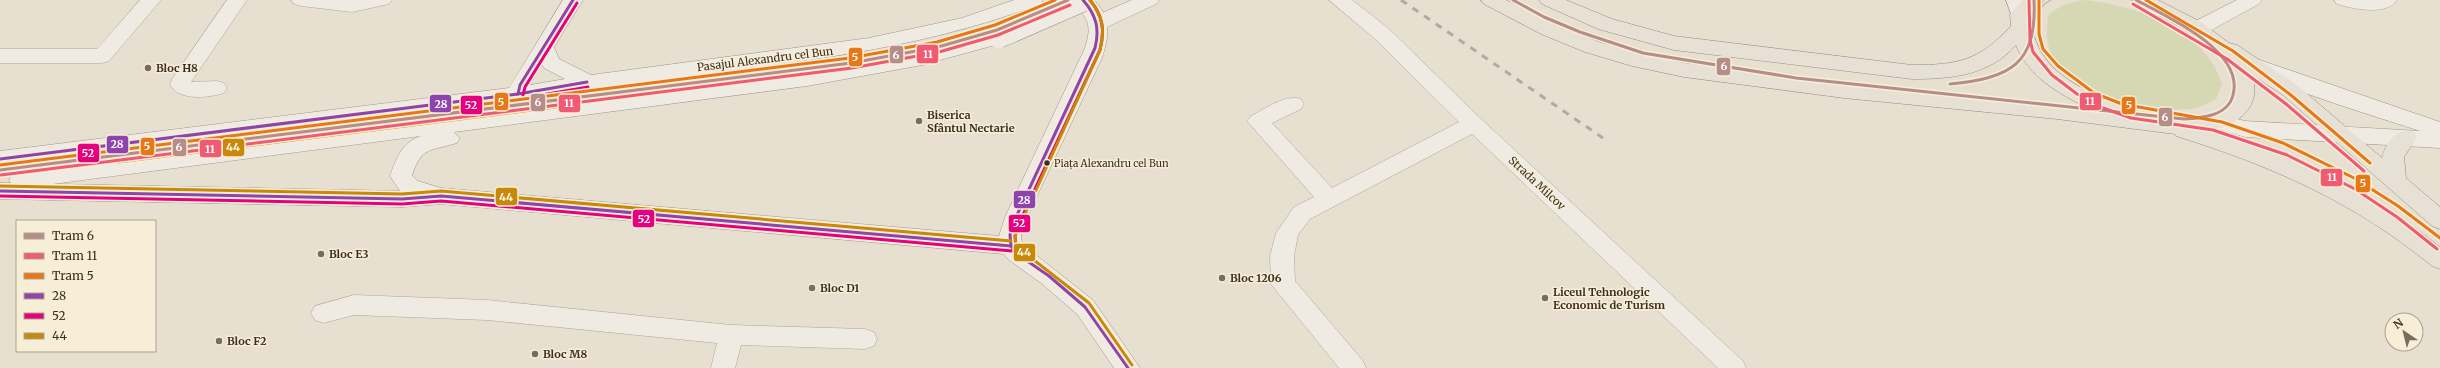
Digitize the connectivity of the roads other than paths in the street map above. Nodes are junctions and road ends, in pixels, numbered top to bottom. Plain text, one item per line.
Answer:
1 (151, 0) edge
2 (237, 0) edge
3 (301, 0) edge
4 (382, 0) edge
5 (573, 0) edge
6 (1033, 0) edge
7 (1083, 0) edge
8 (1149, 0) edge
9 (1339, 0) edge
10 (1492, 0) edge
11 (1549, 0) edge
12 (2034, 0) edge
13 (2252, 0) edge
14 (2344, 0) edge
15 (2387, 0) edge
16 (2145, 1) edge
17 (2019, 14) edge
18 (1100, 22) junction
19 (2197, 29) junction
20 (2216, 41) junction
21 (544, 48) junction
22 (0, 56) edge
23 (2257, 66) junction
24 (587, 82) junction
25 (217, 88) dead end
26 (518, 94) junction
27 (1294, 104) dead end
28 (580, 109) junction
29 (2218, 122) junction
30 (2139, 123) junction
31 (1474, 124) junction
32 (2163, 125) junction
33 (2440, 130) edge
34 (2344, 136) junction
35 (2406, 137) junction
36 (2440, 140) edge
37 (0, 159) edge
38 (2396, 181) junction
39 (0, 182) edge
40 (0, 191) edge
41 (441, 196) junction
42 (1328, 198) junction
43 (2440, 220) edge
44 (1011, 246) junction
45 (2440, 260) edge
46 (323, 313) dead end
47 (731, 336) junction
48 (865, 340) dead end
49 (723, 368) edge
50 (1128, 368) edge
51 (1354, 368) edge
52 (1734, 368) edge

1 - 22 street
2 - 25 street
3 - 4 street
5 - 21 street
6 - 24 street, Pasajul Alexandru cel Bun
7 - 18 street
7 - 28 street, Pasajul Alexandru cel Bun, bridge
8 - 18 street
9 - 31 street, Strada Milcov
10 - 30 main road
11 - 17 main road
12 - 17 main road
13 - 19 street
14 - 15 street
16 - 19 main road
17 - 30 main road
18 - 44 street
19 - 20 main road
20 - 23 main road
20 - 29 main road
21 - 24 street
21 - 26 street
23 - 33 street
23 - 34 main road
24 - 26 street, Pasajul Alexandru cel Bun
26 - 37 street, Pasajul Alexandru cel Bun
27 - 42 street
28 - 39 street
28 - 41 street
29 - 32 main road
29 - 34 street
30 - 32 main road
31 - 42 street
31 - 52 street, Strada Milcov
32 - 45 main road
34 - 35 street
34 - 38 main road
35 - 36 street
35 - 38 main road
38 - 43 main road
40 - 41 street
41 - 44 street
42 - 51 street
44 - 50 street
46 - 47 street
47 - 48 street
47 - 49 street

